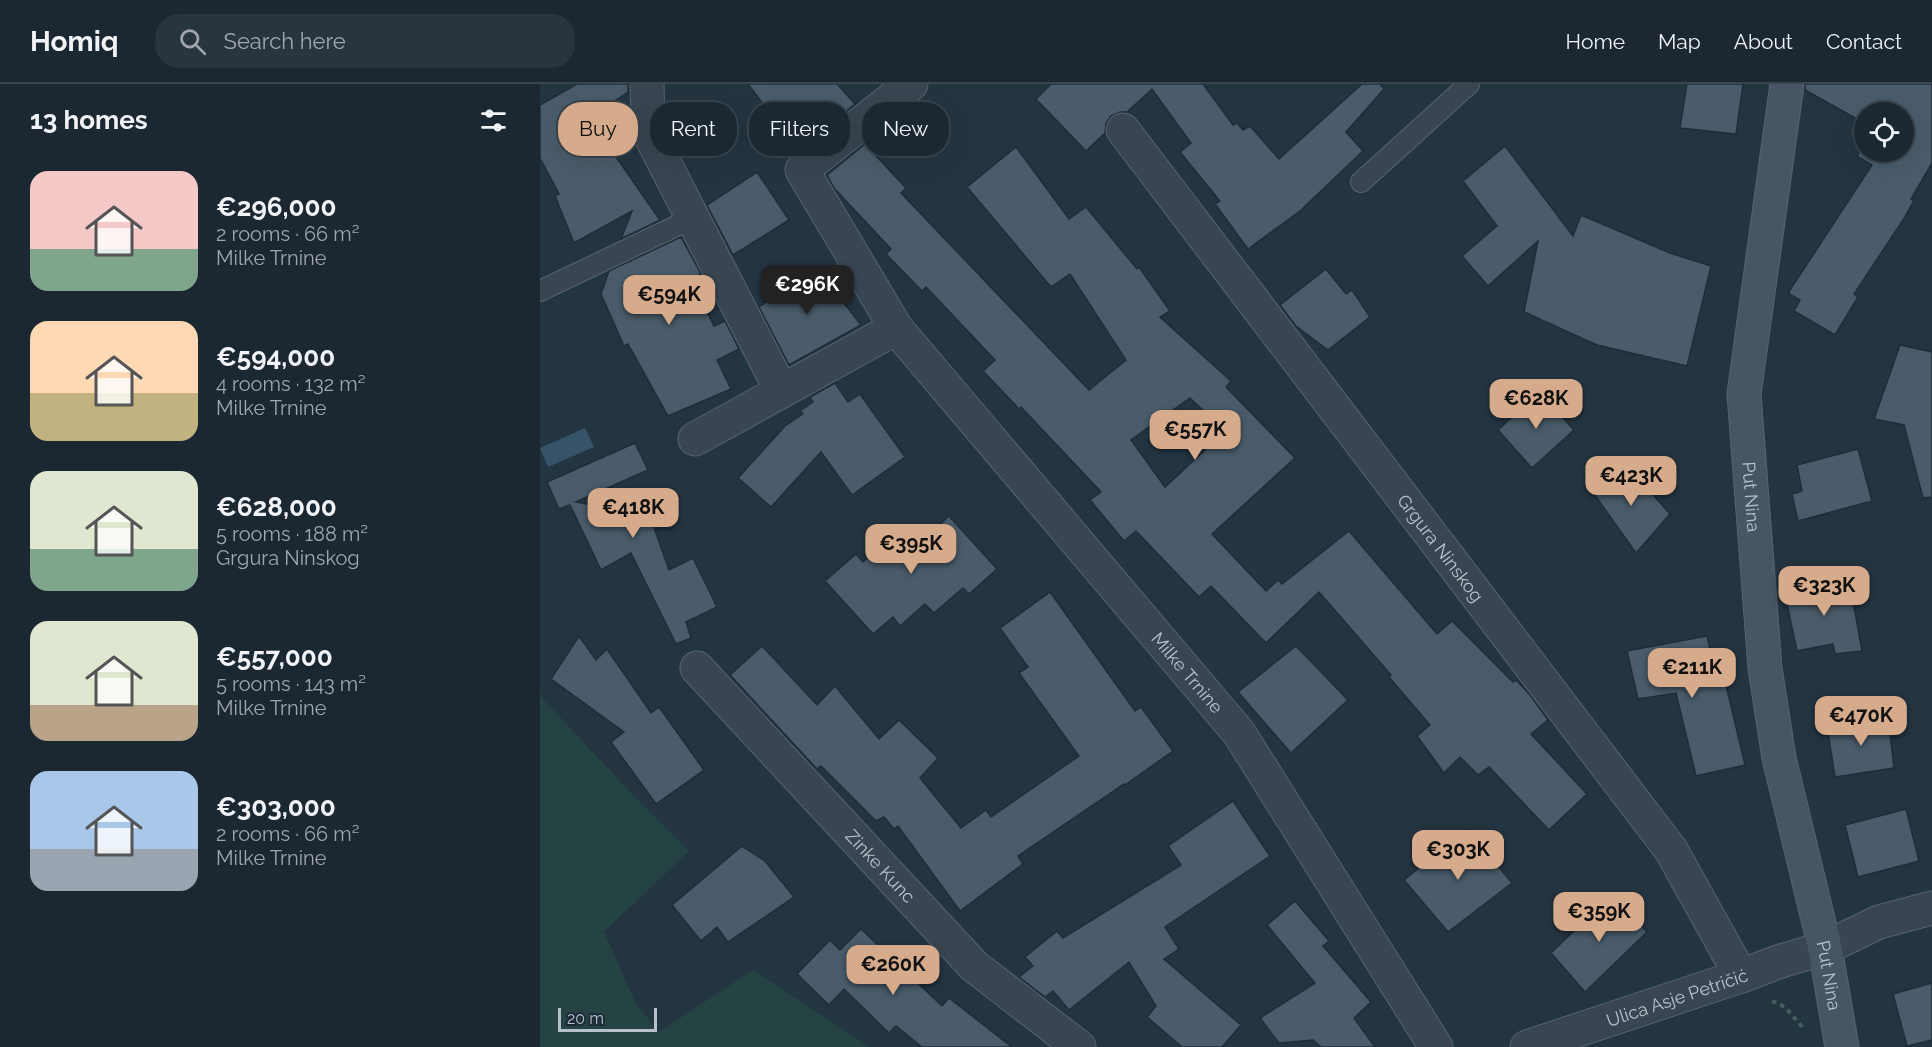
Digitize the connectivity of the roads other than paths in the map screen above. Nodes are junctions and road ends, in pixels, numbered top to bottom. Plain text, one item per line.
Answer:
1 (647, 84) edge
2 (910, 84) edge
3 (1469, 84) edge
4 (1787, 84) edge
5 (1124, 130) dead end
6 (1361, 182) dead end
7 (693, 218) junction
8 (540, 291) edge
9 (896, 328) junction
10 (781, 390) junction
11 (695, 439) dead end
12 (697, 668) dead end
13 (1932, 908) edge
14 (1826, 948) junction
15 (1741, 976) junction
16 (1079, 1047) edge
17 (1436, 1047) edge
18 (1527, 1047) edge
19 (1842, 1047) edge

1 - 7 street
2 - 9 street, Milke Trnine
3 - 6 lane
4 - 14 main road, Put Nina
5 - 15 street, Grgura Ninskog
7 - 8 lane
7 - 10 street
9 - 10 street
9 - 17 street, Milke Trnine
10 - 11 street
12 - 16 street, Zinke Kunc
13 - 14 street, Ulica Asje Petričić
14 - 15 street, Ulica Asje Petričić
14 - 19 main road, Put Nina
15 - 18 street, Ulica Asje Petričić

